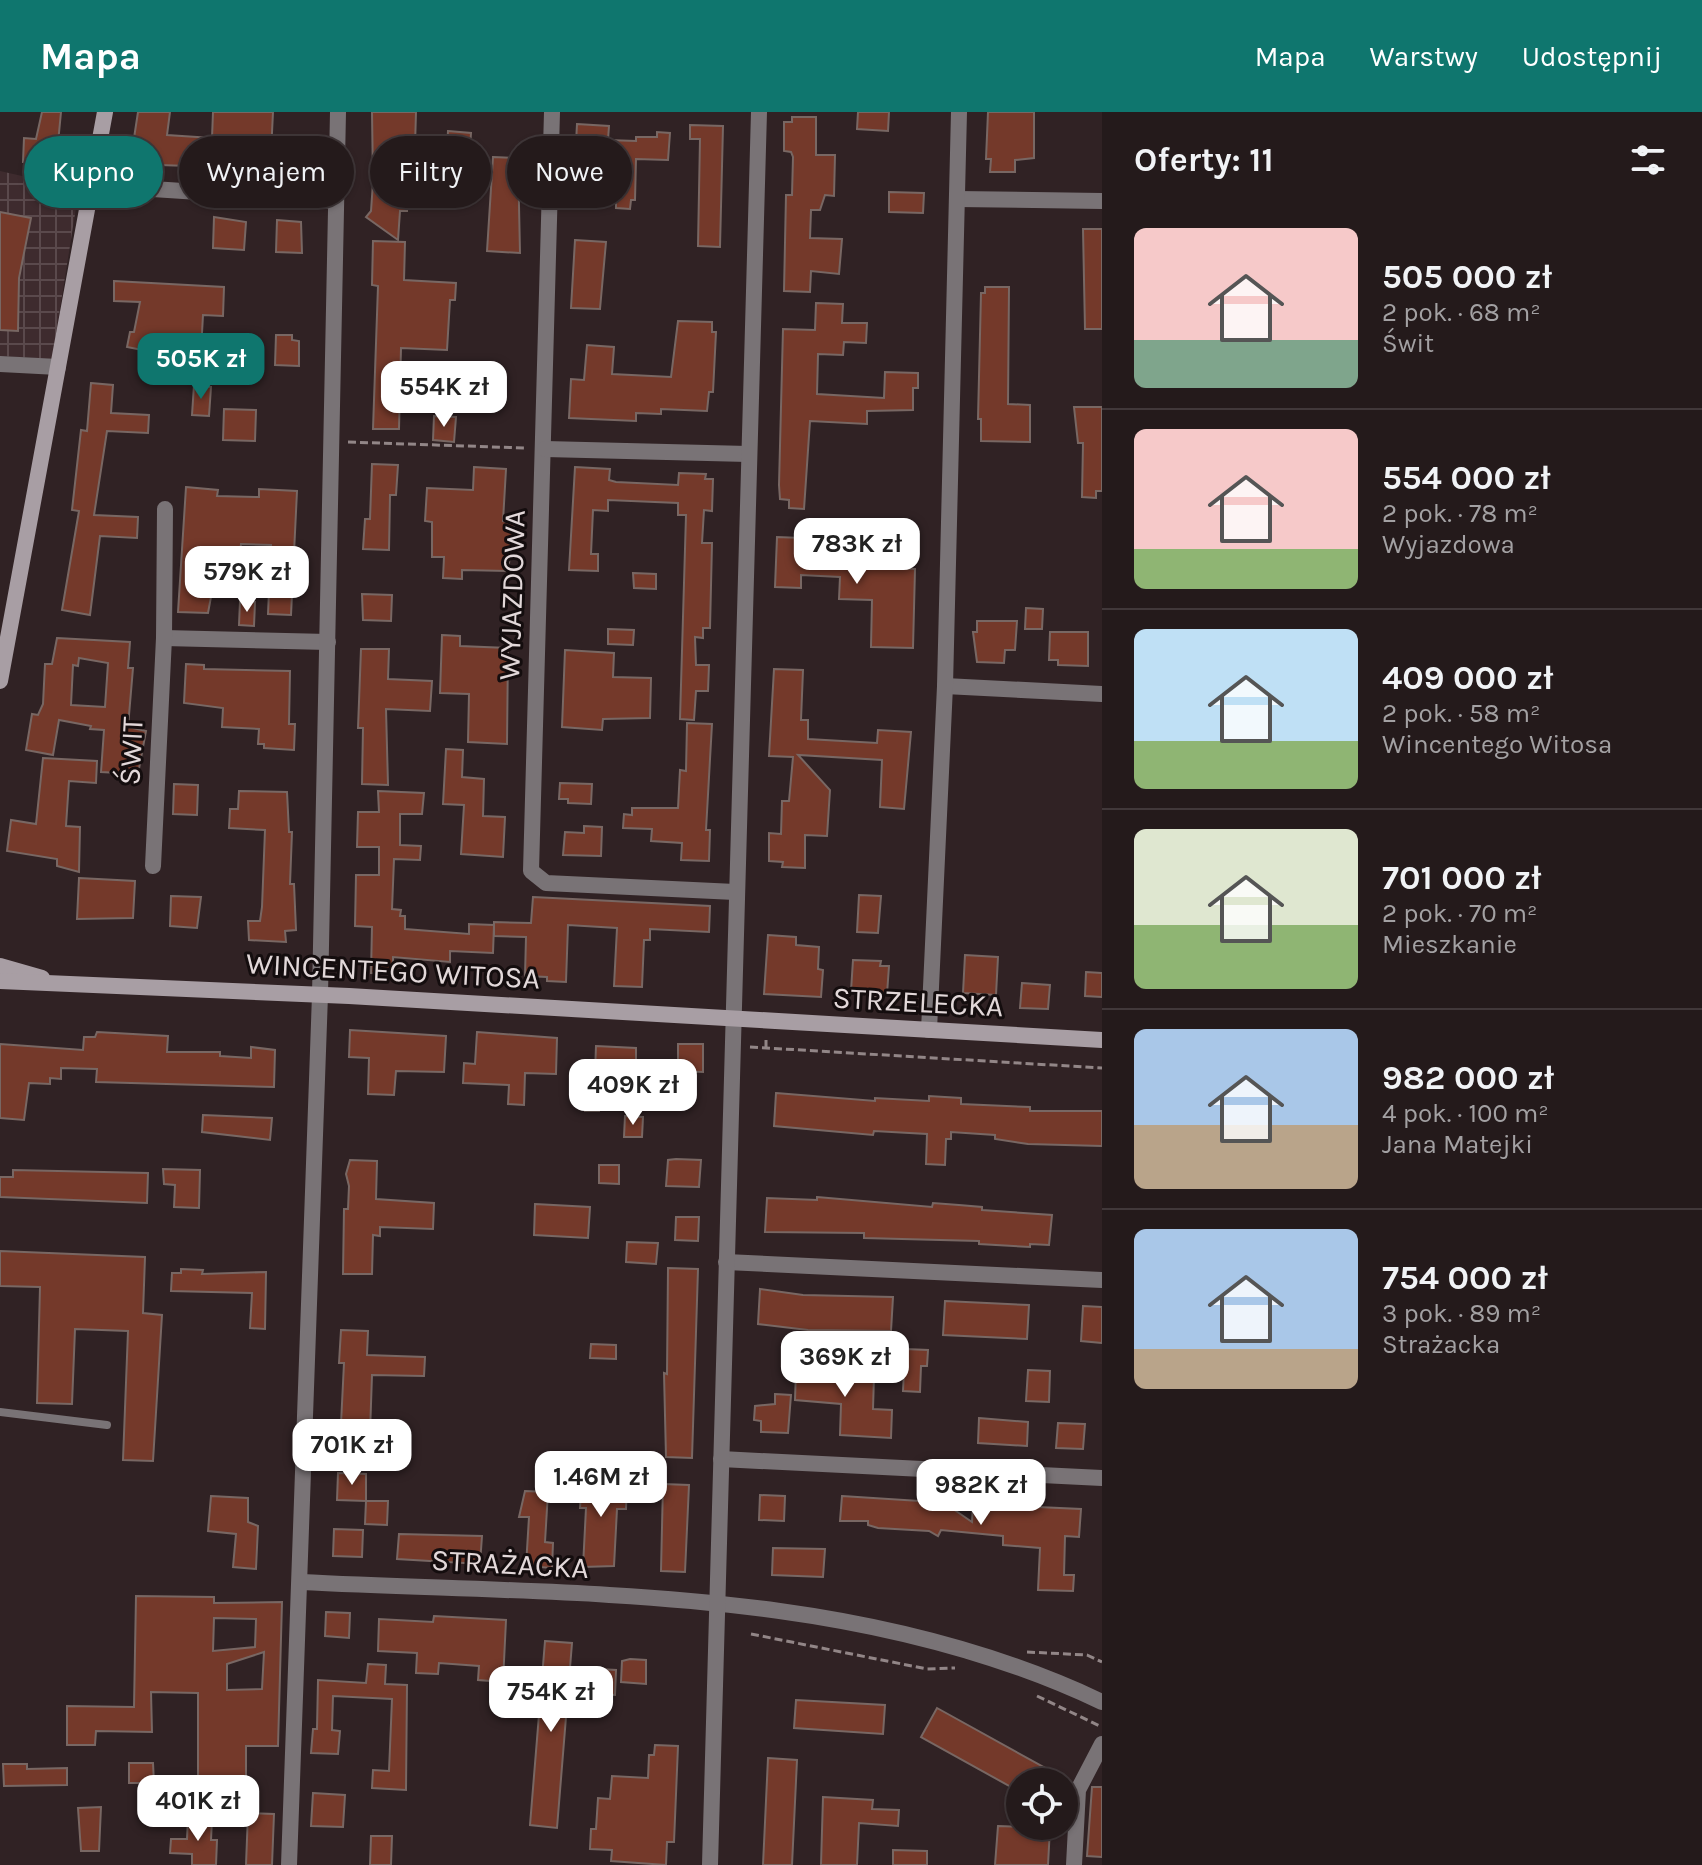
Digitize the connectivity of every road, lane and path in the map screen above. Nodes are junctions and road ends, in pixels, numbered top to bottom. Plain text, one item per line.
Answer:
1 (105, 112) edge
2 (338, 112) edge
3 (552, 112) edge
4 (759, 112) edge
5 (959, 112) edge
6 (100, 136) edge
7 (337, 136) edge
8 (957, 199) junction
9 (1102, 201) edge
10 (87, 208) edge
11 (335, 208) edge
12 (0, 364) edge
13 (58, 367) junction
14 (332, 441) junction
15 (545, 449) junction
16 (748, 454) junction
17 (165, 509) dead end
18 (164, 638) junction
19 (328, 642) junction
20 (0, 681) edge
21 (945, 686) junction
22 (1102, 694) edge
23 (153, 866) dead end
24 (735, 892) junction
25 (0, 966) edge
26 (0, 981) edge
27 (51, 982) junction
28 (320, 995) junction
29 (732, 1020) junction
30 (929, 1030) junction
31 (1102, 1040) edge
32 (747, 1047) dead end
33 (1102, 1068) edge
34 (726, 1262) junction
35 (1102, 1280) edge
36 (0, 1412) edge
37 (107, 1425) dead end
38 (721, 1459) junction
39 (1102, 1478) edge
40 (301, 1582) junction
41 (717, 1602) junction
42 (751, 1634) dead end
43 (1021, 1652) dead end
44 (1102, 1662) edge
45 (964, 1668) dead end
46 (1032, 1693) dead end
47 (1102, 1702) edge
48 (1102, 1727) edge
49 (1102, 1744) edge
50 (289, 1865) edge
51 (710, 1865) edge
52 (1074, 1865) edge

1 - 6 street
2 - 7 street
3 - 15 street, WYJAZDOWA
4 - 16 street
5 - 8 street
8 - 9 street
8 - 21 street
10 - 13 street
11 - 14 street
12 - 13 street
13 - 20 street
14 - 15 path
14 - 19 street
15 - 16 street
15 - 24 street, WYJAZDOWA
16 - 24 street
17 - 18 street, ŚWIT
18 - 19 street
18 - 23 street, ŚWIT
19 - 28 street
21 - 22 street
21 - 30 street
24 - 29 street
25 - 27 street, WINCENTEGO WITOSA
26 - 27 street, WINCENTEGO WITOSA
27 - 28 street, WINCENTEGO WITOSA
28 - 29 street, WINCENTEGO WITOSA
28 - 40 street
29 - 30 street, STRZELECKA
29 - 34 street
30 - 31 street, STRZELECKA
32 - 33 path
34 - 35 street
34 - 38 street
36 - 37 lane
38 - 39 street
38 - 41 street
40 - 41 street, STRAŻACKA
40 - 50 street
41 - 47 street, STRAŻACKA
41 - 51 street
42 - 45 path
43 - 44 path
46 - 48 path
49 - 52 street

